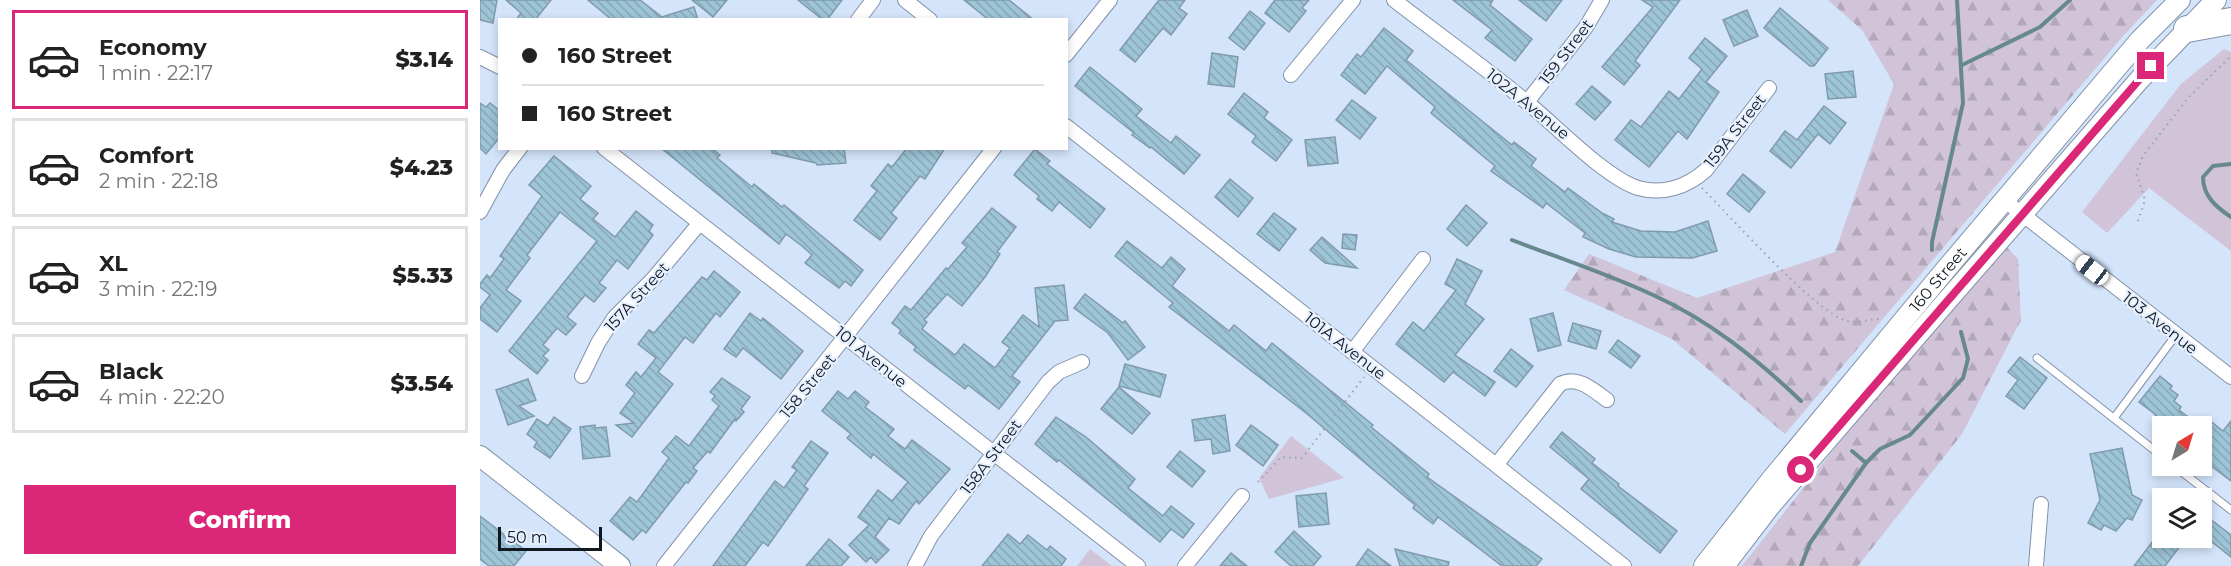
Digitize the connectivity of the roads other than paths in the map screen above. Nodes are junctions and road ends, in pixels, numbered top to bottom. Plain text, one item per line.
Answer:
1 (873, 0) edge
2 (905, 0) edge
3 (1110, 0) edge
4 (1353, 0) edge
5 (1394, 0) edge
6 (1602, 0) edge
7 (2181, 0) edge
8 (2216, 0) edge
9 (860, 18) edge
10 (928, 18) edge
11 (2231, 21) edge
12 (2187, 29) junction
13 (1068, 52) edge
14 (480, 57) edge
15 (498, 66) edge
16 (1291, 75) dead end
17 (1770, 88) dead end
18 (1527, 102) junction
19 (1068, 128) edge
20 (518, 150) edge
21 (606, 150) edge
22 (992, 150) edge
23 (1668, 190) joint
24 (2004, 200) junction
25 (480, 212) edge
26 (2022, 215) junction
27 (699, 224) junction
28 (1423, 259) dead end
29 (2176, 335) junction
30 (847, 338) junction
31 (1352, 352) junction
32 (2037, 358) dead end
33 (1082, 362) dead end
34 (582, 376) dead end
35 (2231, 377) edge
36 (1607, 400) dead end
37 (2114, 418) junction
38 (2152, 448) edge
39 (994, 453) junction
40 (480, 456) edge
41 (1497, 464) junction
42 (2187, 476) edge
43 (1242, 496) dead end
44 (2041, 504) dead end
45 (2231, 510) edge
46 (620, 566) edge
47 (664, 566) edge
48 (915, 566) edge
49 (1138, 566) edge
50 (1185, 566) edge
51 (1624, 566) edge
52 (1704, 566) edge
53 (1724, 566) edge
54 (2036, 566) edge

1 - 9 street
2 - 10 street
3 - 13 street
4 - 16 street
5 - 18 street, 102A Avenue
6 - 18 street, 159 Street
7 - 24 main road, 160 Street
8 - 12 main road, 160 Street
11 - 12 highway
12 - 26 main road, 160 Street
14 - 15 street
17 - 23 street, 159A Street
18 - 23 street, 102A Avenue
19 - 31 street, 101A Avenue
20 - 25 street
21 - 27 street, 101 Avenue
22 - 30 street, 158 Street
24 - 26 street, 103 Avenue
24 - 52 main road, 160 Street
26 - 29 street, 103 Avenue
26 - 53 main road, 160 Street
27 - 30 street, 101 Avenue
27 - 34 street, 157A Street
28 - 31 street
29 - 35 street, 103 Avenue
29 - 37 lane
30 - 39 street, 101 Avenue
30 - 47 street, 158 Street
31 - 41 street, 101A Avenue
32 - 37 lane
33 - 39 street, 158A Street
36 - 41 street
37 - 38 lane
39 - 48 street, 158A Street
39 - 49 street, 101 Avenue
40 - 46 main road
41 - 51 street, 101A Avenue
42 - 45 lane
43 - 50 street
44 - 54 street

